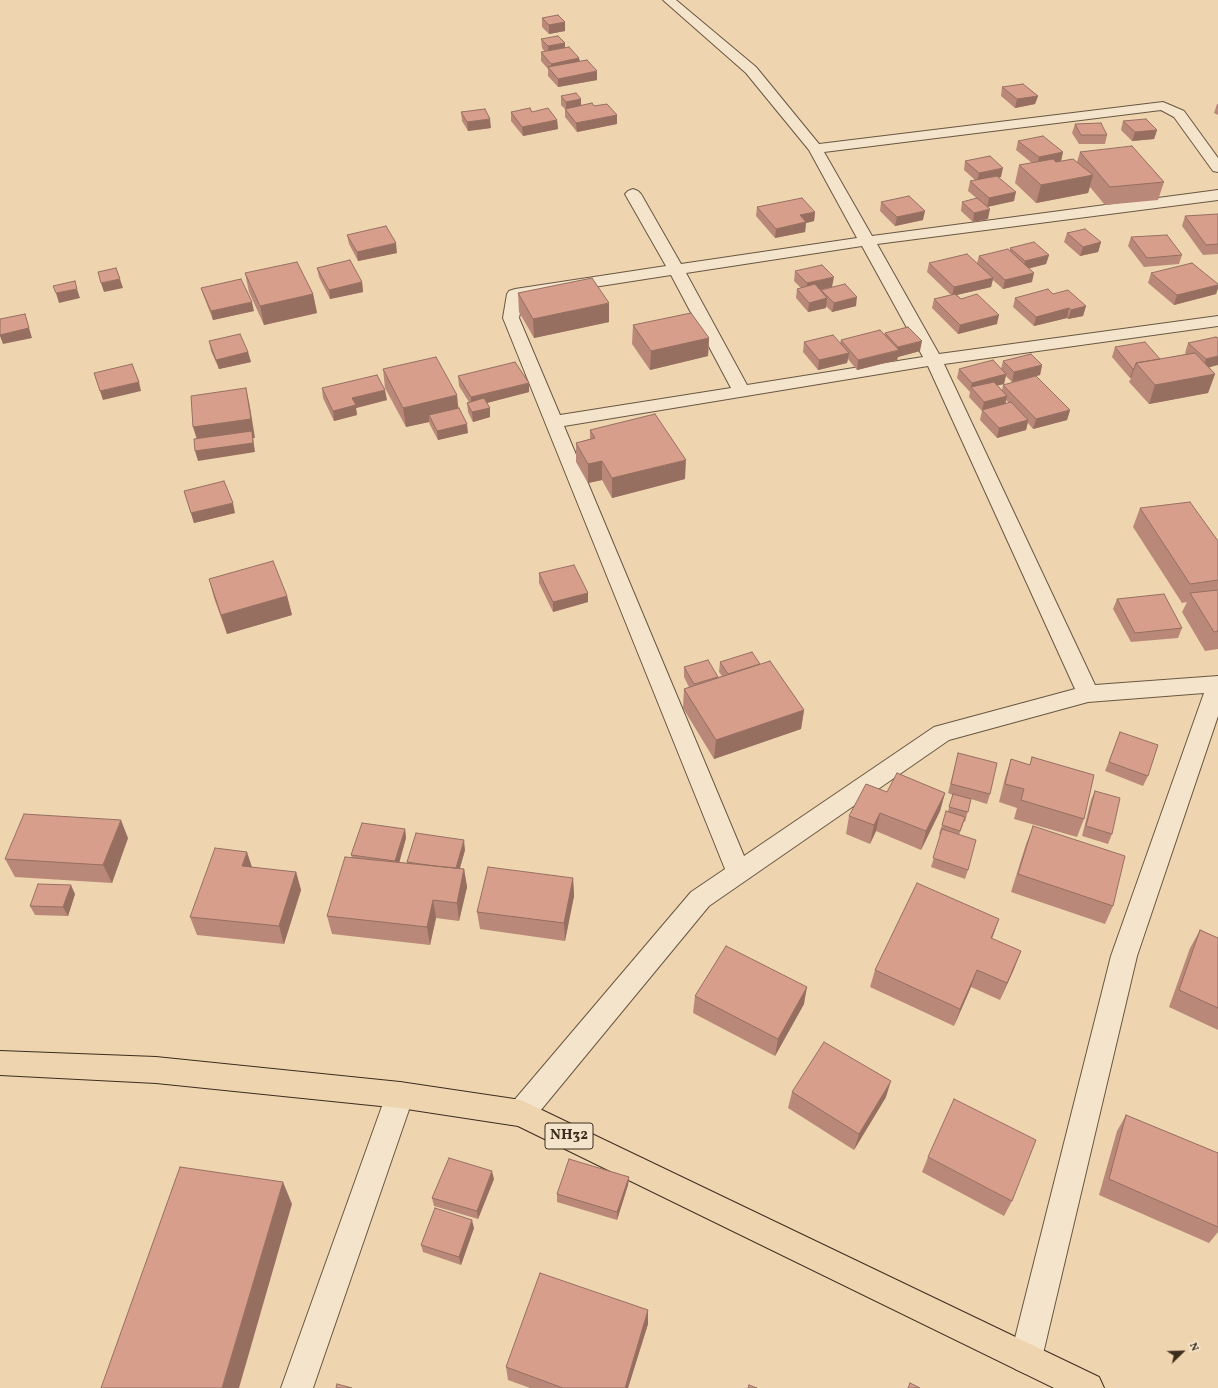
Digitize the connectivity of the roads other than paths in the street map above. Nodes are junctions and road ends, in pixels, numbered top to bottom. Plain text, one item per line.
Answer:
1 (669, 0) edge
2 (814, 149) junction
3 (1218, 168) edge
4 (633, 194) dead end
5 (1218, 195) edge
6 (866, 241) junction
7 (676, 270) junction
8 (1218, 321) edge
9 (934, 360) junction
10 (742, 392) junction
11 (554, 422) junction
12 (1218, 684) edge
13 (1088, 694) junction
14 (739, 873) junction
15 (0, 1063) edge
16 (400, 1095) junction
17 (521, 1112) junction
18 (1026, 1358) junction
19 (297, 1388) edge
20 (1088, 1388) edge

1 - 2 street
2 - 3 street
2 - 6 street
4 - 7 street
5 - 6 street
6 - 7 street
6 - 9 street
7 - 10 street
7 - 11 street
8 - 9 street
9 - 10 street
9 - 13 street
10 - 11 street
11 - 14 street
12 - 13 street
12 - 18 street
13 - 14 street
14 - 17 street
15 - 16 highway, NH32
16 - 17 highway, NH32
16 - 19 street
17 - 18 highway, NH32
18 - 20 highway, NH32

